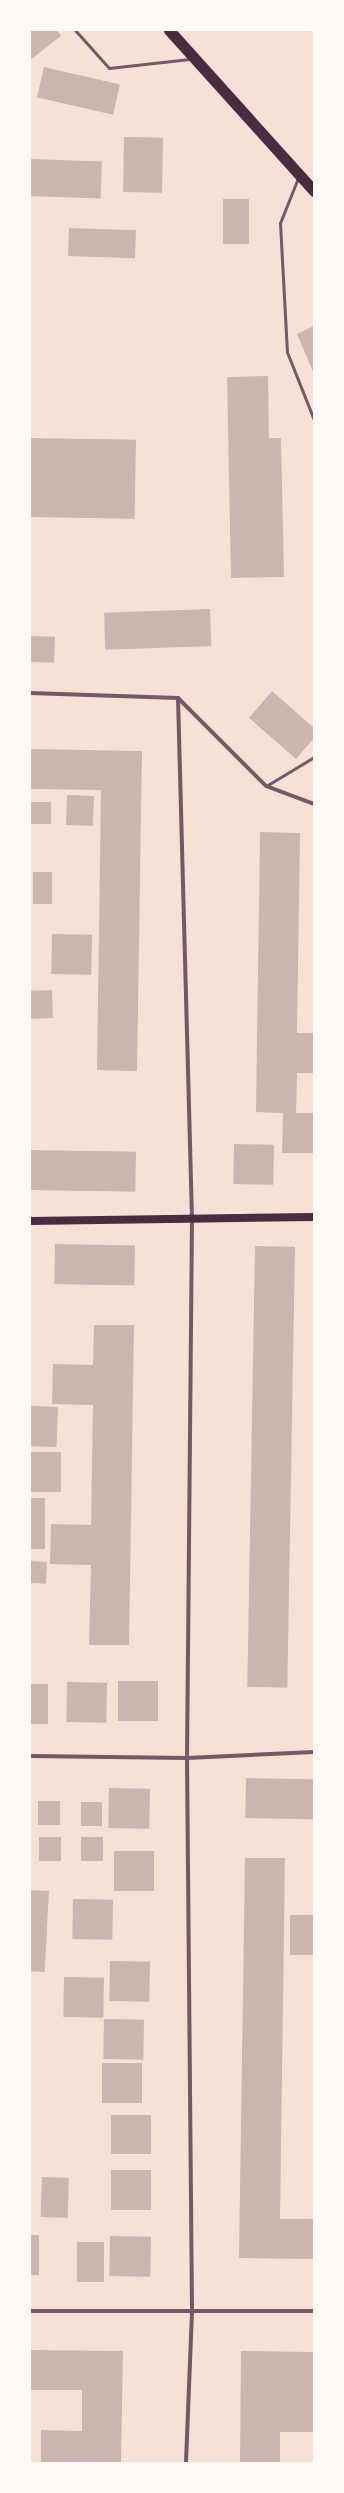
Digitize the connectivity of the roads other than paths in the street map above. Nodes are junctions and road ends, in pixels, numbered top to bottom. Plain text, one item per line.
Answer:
1 (75, 30) edge
2 (169, 30) edge
3 (194, 58) junction
4 (300, 175) junction
5 (314, 191) edge
6 (314, 420) edge
7 (30, 693) edge
8 (178, 698) junction
9 (314, 757) edge
10 (266, 786) junction
11 (314, 804) edge
12 (314, 1217) edge
13 (192, 1219) junction
14 (30, 1222) edge
15 (314, 1752) edge
16 (30, 1756) edge
17 (187, 1758) junction
18 (30, 2311) edge
19 (314, 2311) edge
20 (192, 2312) junction
21 (186, 2463) edge

1 - 3 lane
2 - 3 highway
3 - 4 highway
4 - 5 highway
4 - 6 lane
7 - 8 street
8 - 10 street
8 - 13 street
9 - 10 lane
10 - 11 street
12 - 13 main road
13 - 14 main road
13 - 17 street
15 - 17 street
16 - 17 street
17 - 20 street
18 - 20 street
19 - 20 street
20 - 21 street

